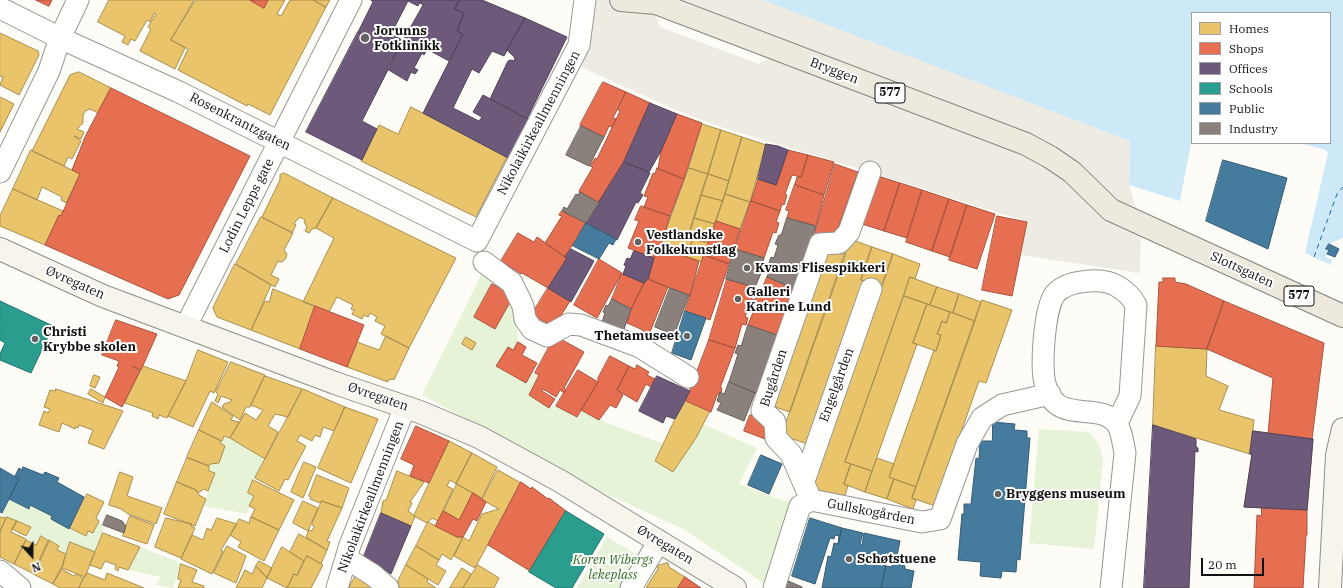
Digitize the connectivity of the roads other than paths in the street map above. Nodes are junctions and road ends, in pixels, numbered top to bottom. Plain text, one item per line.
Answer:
1 (78, 0) edge
2 (351, 0) edge
3 (585, 0) edge
4 (621, 0) edge
5 (0, 8) edge
6 (60, 38) junction
7 (279, 141) junction
8 (0, 172) edge
9 (870, 172) dead end
10 (1141, 224) joint
11 (477, 240) joint
12 (0, 249) edge
13 (484, 262) dead end
14 (871, 289) dead end
15 (1343, 316) edge
16 (186, 326) junction
17 (688, 377) dead end
18 (1050, 394) junction
19 (405, 407) junction
20 (1117, 424) junction
21 (1343, 429) edge
22 (1340, 456) edge
23 (804, 481) junction
24 (812, 500) junction
25 (659, 541) junction
26 (346, 558) junction
27 (0, 571) edge
28 (20, 588) edge
29 (337, 588) edge
30 (388, 588) edge
31 (631, 588) edge
32 (735, 588) edge
33 (774, 588) edge
34 (1111, 588) edge
35 (1330, 588) edge

1 - 6 street
2 - 7 street, Lodin Lepps gate
3 - 11 street, Nikolaikirkeallmenningen
4 - 10 main road, Bryggen / 577
5 - 6 street, Rosenkrantzgaten
6 - 7 street, Rosenkrantzgaten
6 - 8 street
7 - 11 street, Rosenkrantzgaten
7 - 16 street, Lodin Lepps gate
9 - 23 street, Bugården
10 - 15 main road, Slottsgaten / 577
12 - 16 main road, Øvregaten
13 - 17 street
14 - 23 street, Engelgården
16 - 19 main road, Øvregaten
18 - 20 street
18 - 20 street
18 - 24 street, Gullskogården
19 - 25 main road, Øvregaten
19 - 26 street, Nikolaikirkeallmenningen
20 - 34 street
21 - 22 main road
22 - 35 main road
23 - 24 street, Bugården
24 - 33 street
25 - 31 street
25 - 32 main road, Øvregaten
26 - 29 street, Nikolaikirkeallmenningen
26 - 30 street
27 - 28 street

